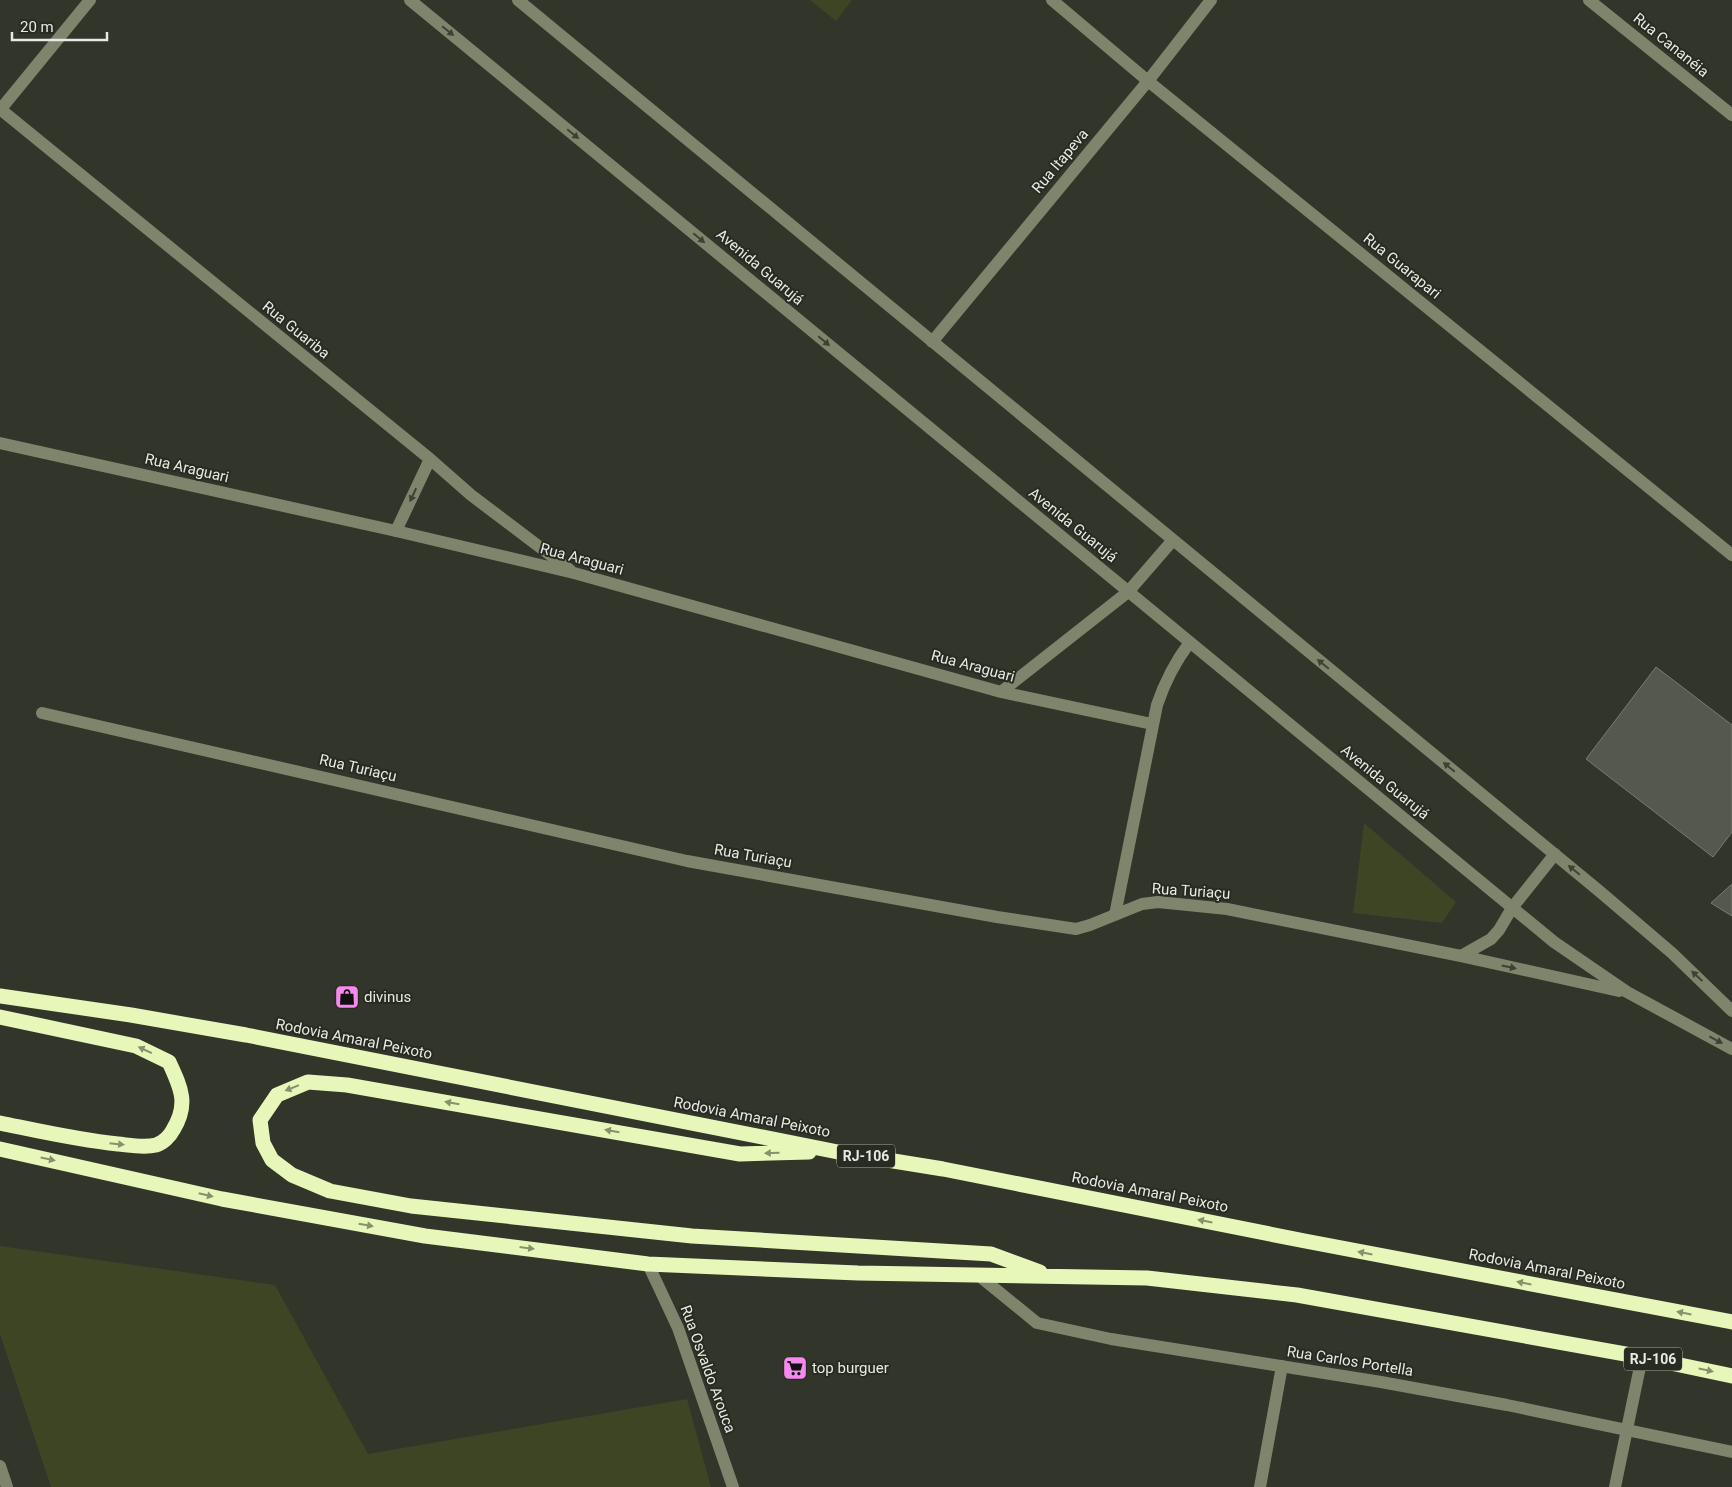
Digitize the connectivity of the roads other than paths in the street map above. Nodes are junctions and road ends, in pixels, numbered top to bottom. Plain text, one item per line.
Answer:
1 (90, 0) edge
2 (410, 0) edge
3 (518, 0) edge
4 (1052, 0) edge
5 (1211, 0) edge
6 (1589, 0) edge
7 (1148, 81) junction
8 (0, 109) edge
9 (1732, 115) edge
10 (932, 342) junction
11 (0, 443) edge
12 (430, 459) junction
13 (396, 531) junction
14 (1173, 540) junction
15 (1732, 555) edge
16 (574, 573) junction
17 (1128, 592) junction
18 (1190, 642) junction
19 (1001, 692) junction
20 (42, 713) dead end
21 (1152, 724) junction
22 (1555, 854) junction
23 (1512, 908) junction
24 (1115, 915) junction
25 (1461, 956) junction
26 (1627, 992) junction
27 (0, 996) edge
28 (1732, 1011) edge
29 (0, 1017) edge
30 (1732, 1049) edge
31 (0, 1122) edge
32 (0, 1149) edge
33 (838, 1152) junction
34 (648, 1264) junction
35 (978, 1274) junction
36 (1051, 1276) junction
37 (1732, 1322) edge
38 (1642, 1357) junction
39 (1282, 1366) junction
40 (1732, 1376) edge
41 (1626, 1431) junction
42 (1732, 1452) edge
43 (0, 1466) edge
44 (7, 1487) edge
45 (733, 1487) edge
46 (1260, 1487) edge
47 (1615, 1487) edge

1 - 8 street
2 -> 17 street, Avenida Guarujá
3 - 10 street
4 - 7 street, Rua Guarapari
5 - 7 street, Rua Itapeva
6 - 9 street, Rua Cananéia
7 - 10 street, Rua Itapeva
7 - 15 street, Rua Guarapari
8 - 12 street, Rua Guariba
10 - 14 street
11 - 13 street, Rua Araguari
12 -> 13 street
12 - 16 street, Rua Guariba
13 - 16 street, Rua Araguari
14 - 17 street
22 -> 14 street
16 - 19 street, Rua Araguari
17 - 18 street, Avenida Guarujá
17 - 19 street
18 - 21 street
18 - 23 street, Avenida Guarujá
19 - 21 street, Rua Araguari
20 - 24 street, Rua Turiaçu
21 - 24 street
22 - 23 street
28 -> 22 street
23 - 25 street
23 - 26 street, Avenida Guarujá
24 - 25 street, Rua Turiaçu
25 -> 26 street, Rua Turiaçu
26 -> 30 street, Avenida Guarujá
27 - 33 highway, Rodovia Amaral Peixoto / RJ-106
31 -> 29 highway
32 -> 34 highway, RJ-106
33 -> 36 highway
37 -> 33 highway, Rodovia Amaral Peixoto / RJ-106
34 - 35 highway, RJ-106
34 - 45 street, Rua Osvaldo Arouca
35 - 36 highway, RJ-106
35 - 39 street, Rua Carlos Portella
36 - 38 highway, RJ-106
38 -> 40 highway, RJ-106
38 - 41 street
39 - 41 street, Rua Carlos Portella
39 - 46 street
41 - 42 street, Rua Carlos Portella
41 - 47 street
43 - 44 street

